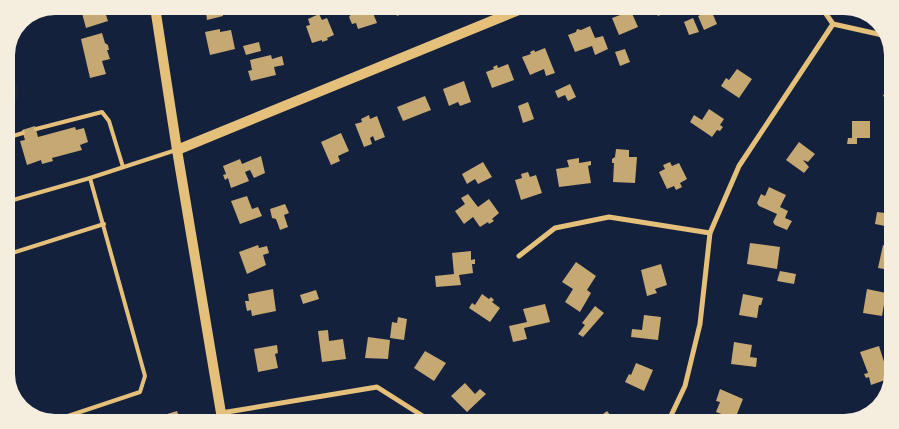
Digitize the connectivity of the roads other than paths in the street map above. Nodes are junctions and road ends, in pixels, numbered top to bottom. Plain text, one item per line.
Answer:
1 (157, 15) edge
2 (506, 15) edge
3 (827, 15) edge
4 (833, 24) junction
5 (877, 34) edge
6 (36, 129) dead end
7 (23, 133) dead end
8 (15, 135) edge
9 (177, 150) junction
10 (123, 167) junction
11 (90, 178) junction
12 (15, 199) edge
13 (104, 224) junction
14 (710, 232) junction
15 (15, 252) edge
16 (520, 256) dead end
17 (76, 414) edge
18 (221, 414) edge
19 (232, 414) edge
20 (420, 414) edge
21 (672, 414) edge

1 - 9 main road
2 - 9 main road
3 - 4 street
4 - 5 street
4 - 14 street
6 - 10 lane
7 - 8 lane
9 - 10 lane
9 - 18 main road
10 - 11 lane
11 - 12 lane
11 - 13 lane
13 - 15 lane
13 - 17 lane
14 - 16 street
14 - 21 street
19 - 20 street

